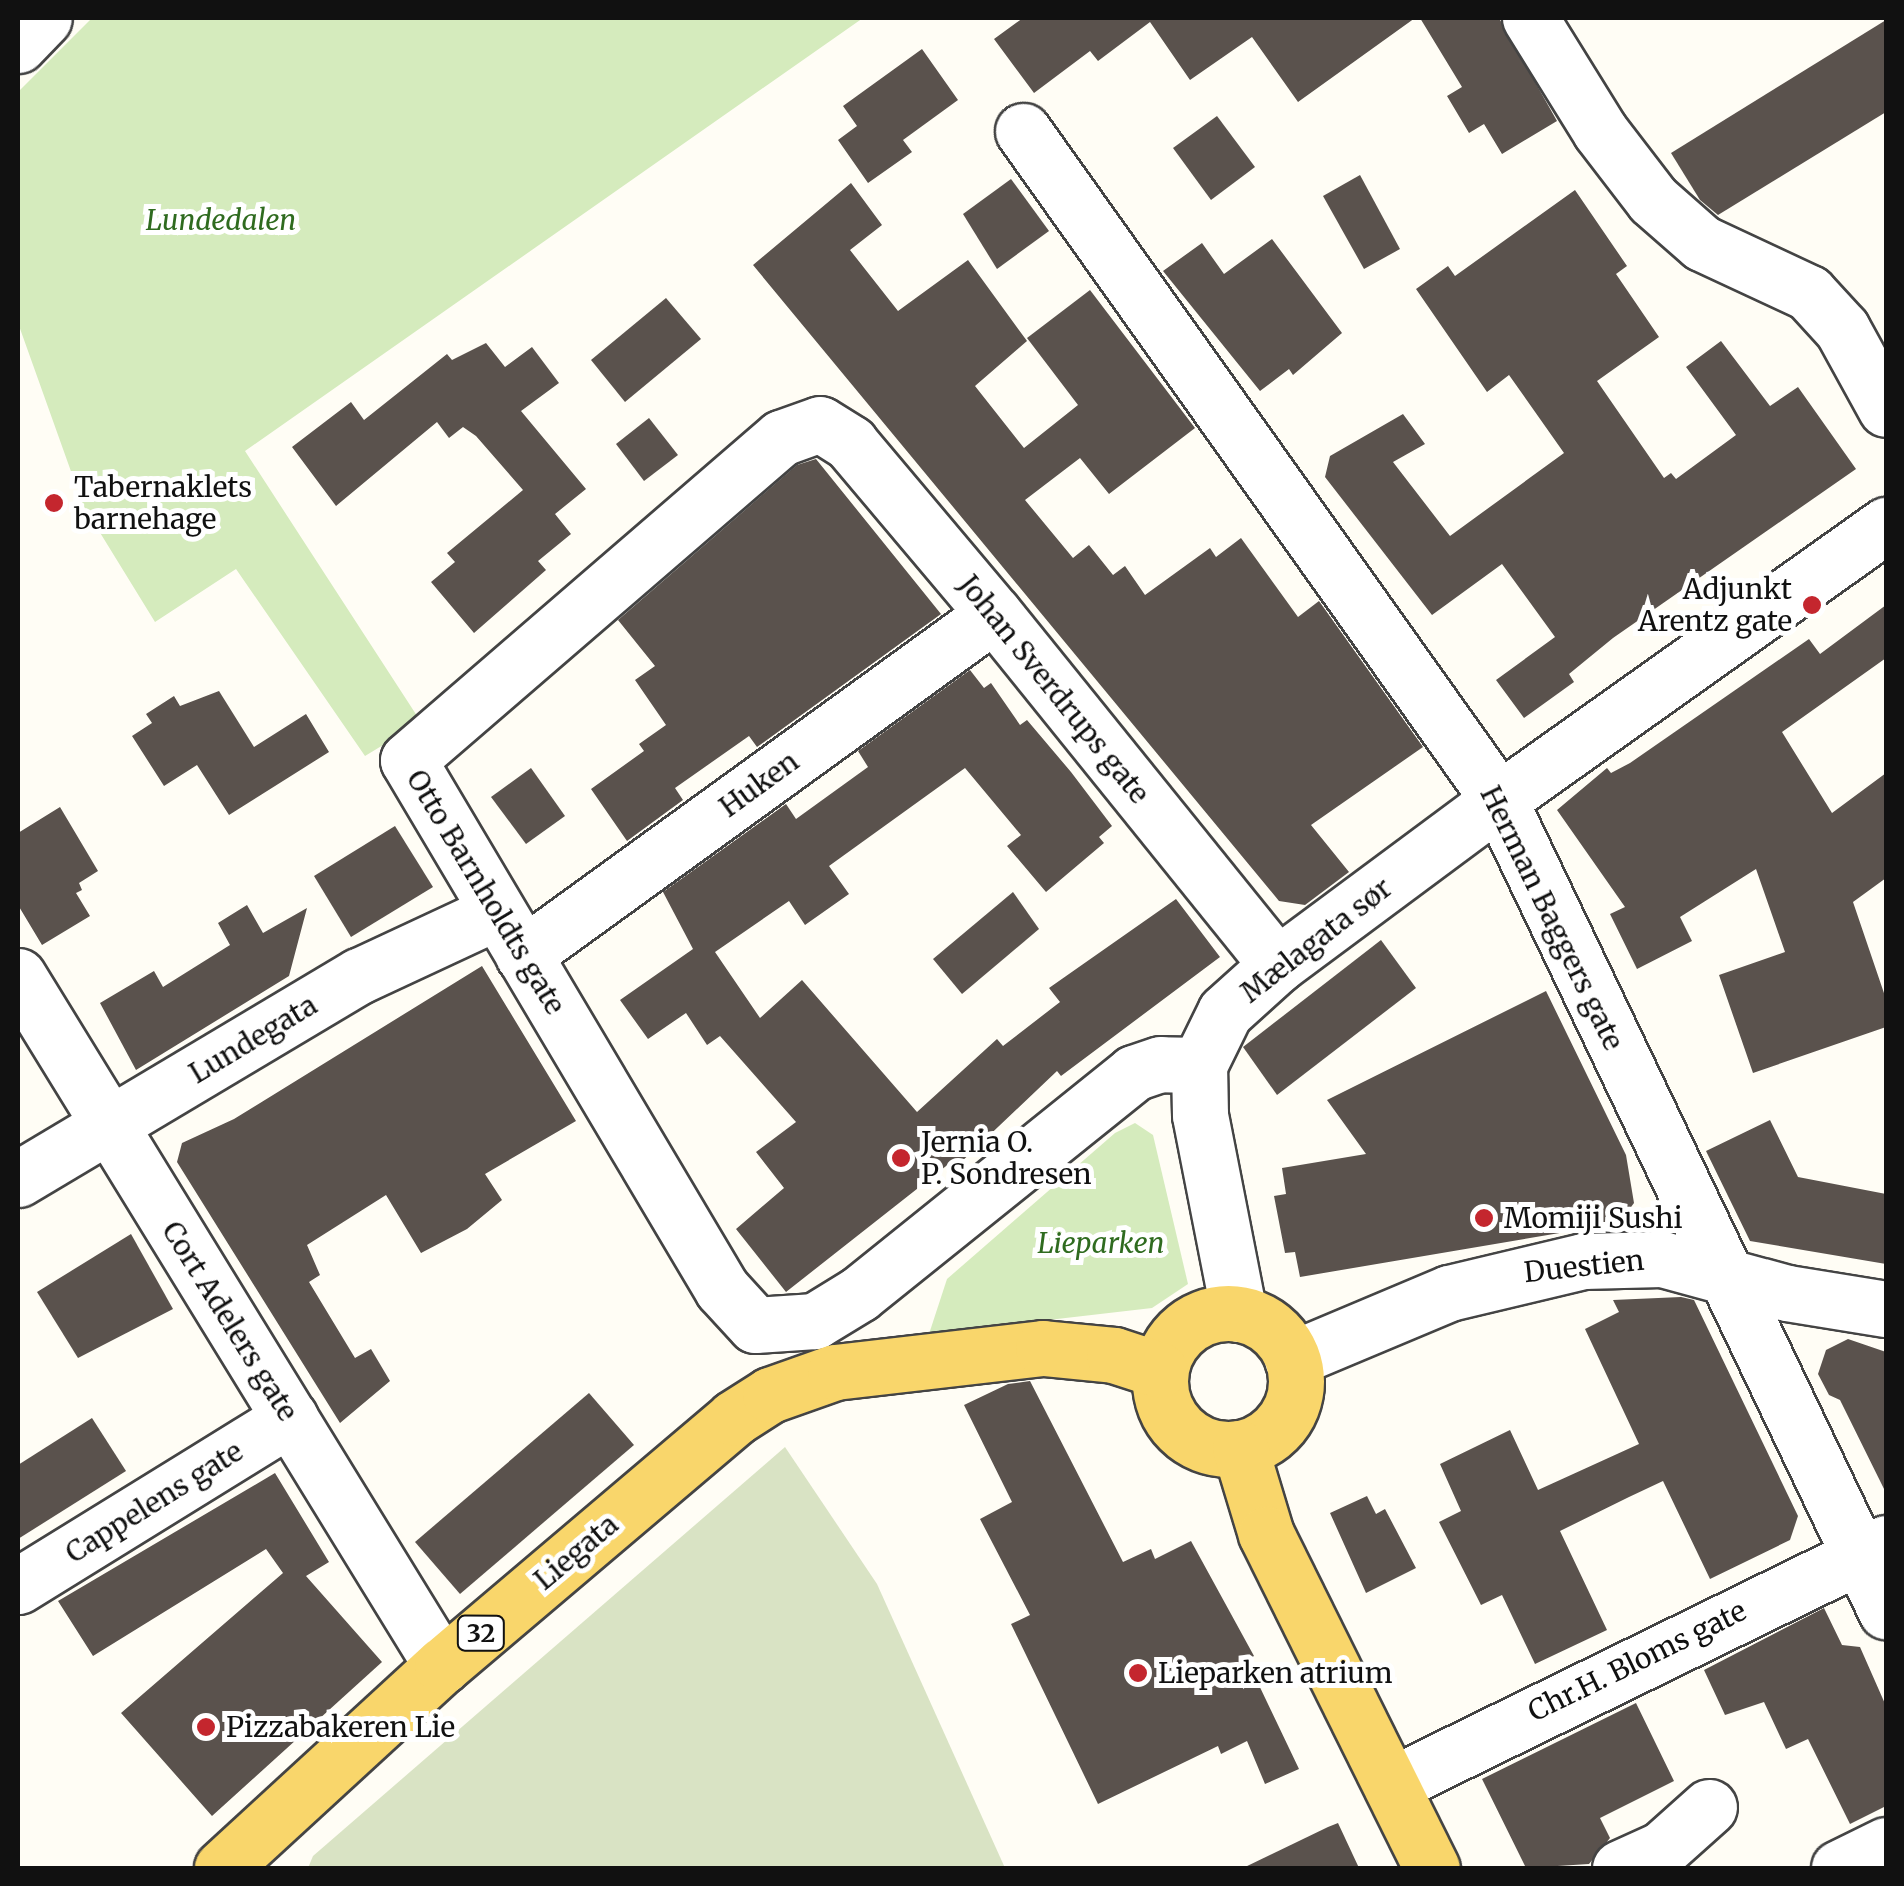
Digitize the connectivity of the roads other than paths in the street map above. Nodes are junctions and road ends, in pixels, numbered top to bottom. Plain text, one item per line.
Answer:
1 (44, 18) edge
2 (1530, 18) edge
3 (18, 44) edge
4 (1023, 131) dead end
5 (1886, 409) edge
6 (820, 424) joint
7 (1886, 524) edge
8 (994, 614) junction
9 (1499, 800) junction
10 (510, 933) junction
11 (1277, 965) junction
12 (18, 976) edge
13 (1199, 1065) junction
14 (108, 1124) junction
15 (18, 1179) edge
16 (1722, 1272) junction
17 (1886, 1309) edge
18 (1239, 1314) junction
19 (1292, 1359) junction
20 (1160, 1370) junction
21 (290, 1418) junction
22 (1240, 1448) junction
23 (1873, 1549) edge
24 (18, 1586) edge
25 (1886, 1611) edge
26 (442, 1666) junction
27 (1391, 1785) junction
28 (1709, 1807) dead end
29 (1886, 1846) edge
30 (1654, 1862) edge
31 (234, 1864) edge
32 (1432, 1868) edge
33 (1839, 1868) edge

1 - 3 street
2 - 5 street
4 - 9 street, Herman Baggers gate
6 - 8 street, Johan Sverdrups gate
6 - 10 street, Otto Barnholdts gate
7 - 9 street, Mælagata sør
8 - 10 street, Huken
8 - 11 street, Johan Sverdrups gate
9 - 11 street, Mælagata sør
9 - 16 street, Herman Baggers gate
10 - 13 street, Otto Barnholdts gate
10 - 14 street, Lundegata
11 - 13 street, Mælagata sør
12 - 14 street, Cort Adelers gate
13 - 18 street
14 - 15 street, Lundegata
14 - 21 street, Cort Adelers gate
16 - 17 street, Duestien
16 - 19 street, Duestien
16 - 23 street, Herman Baggers gate
18 - 19 main road
18 - 20 main road
19 - 22 main road
20 - 22 main road
20 - 26 main road, Liegata / 32
21 - 24 street, Cappelens gate
21 - 26 street, Cort Adelers gate
22 - 27 main road
23 - 25 street, Herman Baggers gate
23 - 27 street, Chr.H. Bloms gate
26 - 31 main road, Liegata / 32
27 - 32 main road
28 - 30 street
29 - 33 street

